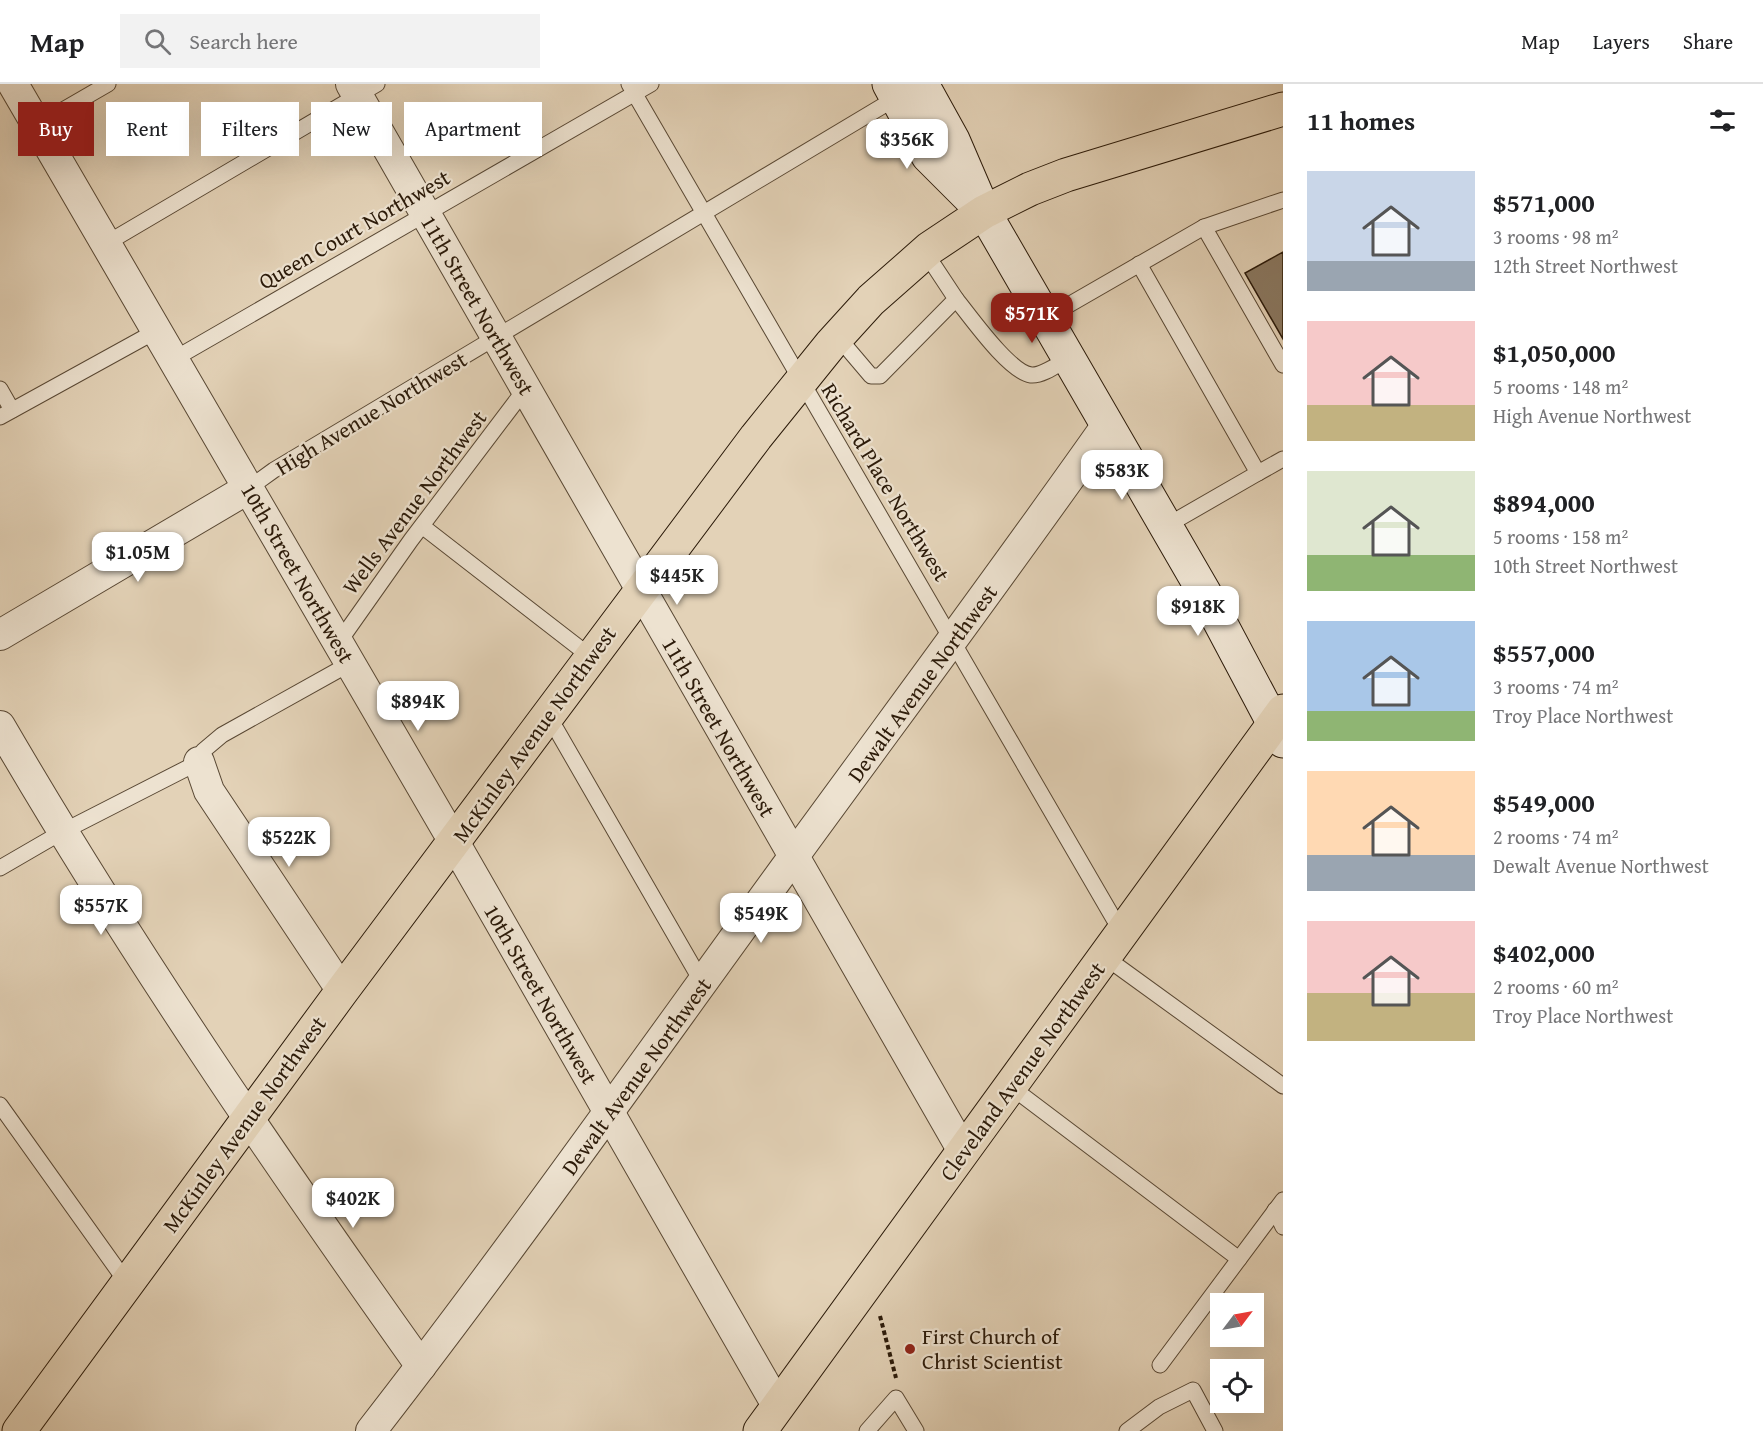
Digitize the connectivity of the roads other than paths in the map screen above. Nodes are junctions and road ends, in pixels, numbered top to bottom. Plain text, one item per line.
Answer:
1 (13, 84) edge
2 (108, 84) edge
3 (651, 84) edge
4 (362, 88) edge
5 (632, 89) edge
6 (902, 89) edge
7 (24, 102) edge
8 (77, 102) edge
9 (1283, 109) edge
10 (55, 156) edge
11 (1283, 200) edge
12 (702, 212) junction
13 (984, 212) junction
14 (425, 213) junction
15 (1204, 226) junction
16 (107, 243) junction
17 (925, 252) junction
18 (1139, 264) junction
19 (956, 299) junction
20 (1046, 318) junction
21 (158, 330) junction
22 (496, 336) junction
23 (837, 336) junction
24 (1069, 358) junction
25 (174, 359) junction
26 (1283, 365) edge
27 (800, 382) junction
28 (526, 388) junction
29 (0, 389) edge
30 (6, 414) edge
31 (1107, 425) junction
32 (1283, 459) edge
33 (1258, 473) junction
34 (249, 488) junction
35 (422, 526) junction
36 (1166, 526) junction
37 (640, 591) junction
38 (0, 635) edge
39 (954, 641) junction
40 (345, 653) junction
41 (591, 657) junction
42 (548, 715) junction
43 (1280, 725) edge
44 (0, 726) edge
45 (198, 762) junction
46 (62, 832) junction
47 (454, 842) junction
48 (794, 857) junction
49 (0, 868) edge
50 (1113, 945) junction
51 (703, 984) junction
52 (342, 991) junction
53 (1010, 1086) junction
54 (1283, 1086) edge
55 (0, 1105) edge
56 (609, 1113) junction
57 (250, 1117) junction
58 (963, 1151) junction
59 (1279, 1205) edge
60 (1283, 1227) edge
61 (1239, 1259) junction
62 (128, 1283) junction
63 (1160, 1365) dead end
64 (421, 1366) junction
65 (768, 1423) edge
66 (19, 1431) edge
67 (371, 1431) edge
68 (867, 1431) edge
69 (916, 1431) edge
70 (1127, 1431) edge
71 (1215, 1431) edge

1 - 7 street, 10th Street Northwest
2 - 8 lane
3 - 5 lane, Queen Court Northwest
4 - 14 street, 11th Street Northwest
4 - 16 lane
5 - 12 lane, Richard Place Northwest
5 - 14 lane, Queen Court Northwest
6 - 12 lane, High Avenue Northwest
6 - 13 main road
9 - 13 main road, McKinley Avenue Northwest
10 - 16 street, 10th Street Northwest
11 - 15 lane
12 - 22 lane, High Avenue Northwest
12 - 27 lane, Richard Place Northwest
13 - 17 main road, McKinley Avenue Northwest
13 - 20 main road
14 - 22 street, 11th Street Northwest
14 - 25 lane, Queen Court Northwest
15 - 18 lane
15 - 26 lane
16 - 21 street, 10th Street Northwest
17 - 19 lane
17 - 23 main road, McKinley Avenue Northwest
18 - 20 lane
18 - 33 lane
19 - 23 lane
19 - 24 lane
20 - 24 main road
21 - 25 street, 10th Street Northwest
21 - 30 lane
22 - 28 street, 11th Street Northwest
22 - 34 lane, High Avenue Northwest
23 - 27 main road, McKinley Avenue Northwest
24 - 31 main road
25 - 34 street, 10th Street Northwest
27 - 37 main road, McKinley Avenue Northwest
27 - 39 lane, Richard Place Northwest
28 - 35 lane, Wells Avenue Northwest
28 - 37 street, 11th Street Northwest
29 - 30 lane
31 - 36 main road
31 - 39 street, Dewalt Avenue Northwest
32 - 33 lane
33 - 36 lane
34 - 38 street, High Avenue Northwest
34 - 40 street, 10th Street Northwest
35 - 40 lane, Wells Avenue Northwest
35 - 41 lane
36 - 43 main road
37 - 41 main road, McKinley Avenue Northwest
37 - 48 street, 11th Street Northwest
39 - 48 street, Dewalt Avenue Northwest
39 - 50 lane, Richard Place Northwest
40 - 45 lane, Wells Avenue Northwest
40 - 47 street, 10th Street Northwest
41 - 42 main road, McKinley Avenue Northwest
42 - 47 main road, McKinley Avenue Northwest
42 - 51 lane
43 - 50 main road, Cleveland Avenue Northwest
44 - 46 street
45 - 46 lane, Wells Avenue Northwest
45 - 52 street
46 - 49 lane, Wells Avenue Northwest
46 - 57 street
47 - 52 main road, McKinley Avenue Northwest
47 - 56 street, 10th Street Northwest
48 - 51 street, Dewalt Avenue Northwest
48 - 58 street, 11th Street Northwest
50 - 53 main road, Cleveland Avenue Northwest
50 - 54 lane, Richard Place Northwest
51 - 56 street, Dewalt Avenue Northwest
52 - 57 main road, McKinley Avenue Northwest
53 - 58 main road, Cleveland Avenue Northwest
53 - 61 lane
55 - 62 lane
56 - 64 street, Dewalt Avenue Northwest
56 - 65 street, 10th Street Northwest
57 - 62 main road, McKinley Avenue Northwest
57 - 64 street
58 - 65 main road, Cleveland Avenue Northwest
59 - 60 lane
59 - 61 lane
61 - 63 lane
62 - 66 main road, McKinley Avenue Northwest
64 - 67 street, Dewalt Avenue Northwest
68 - 69 lane
70 - 71 lane

